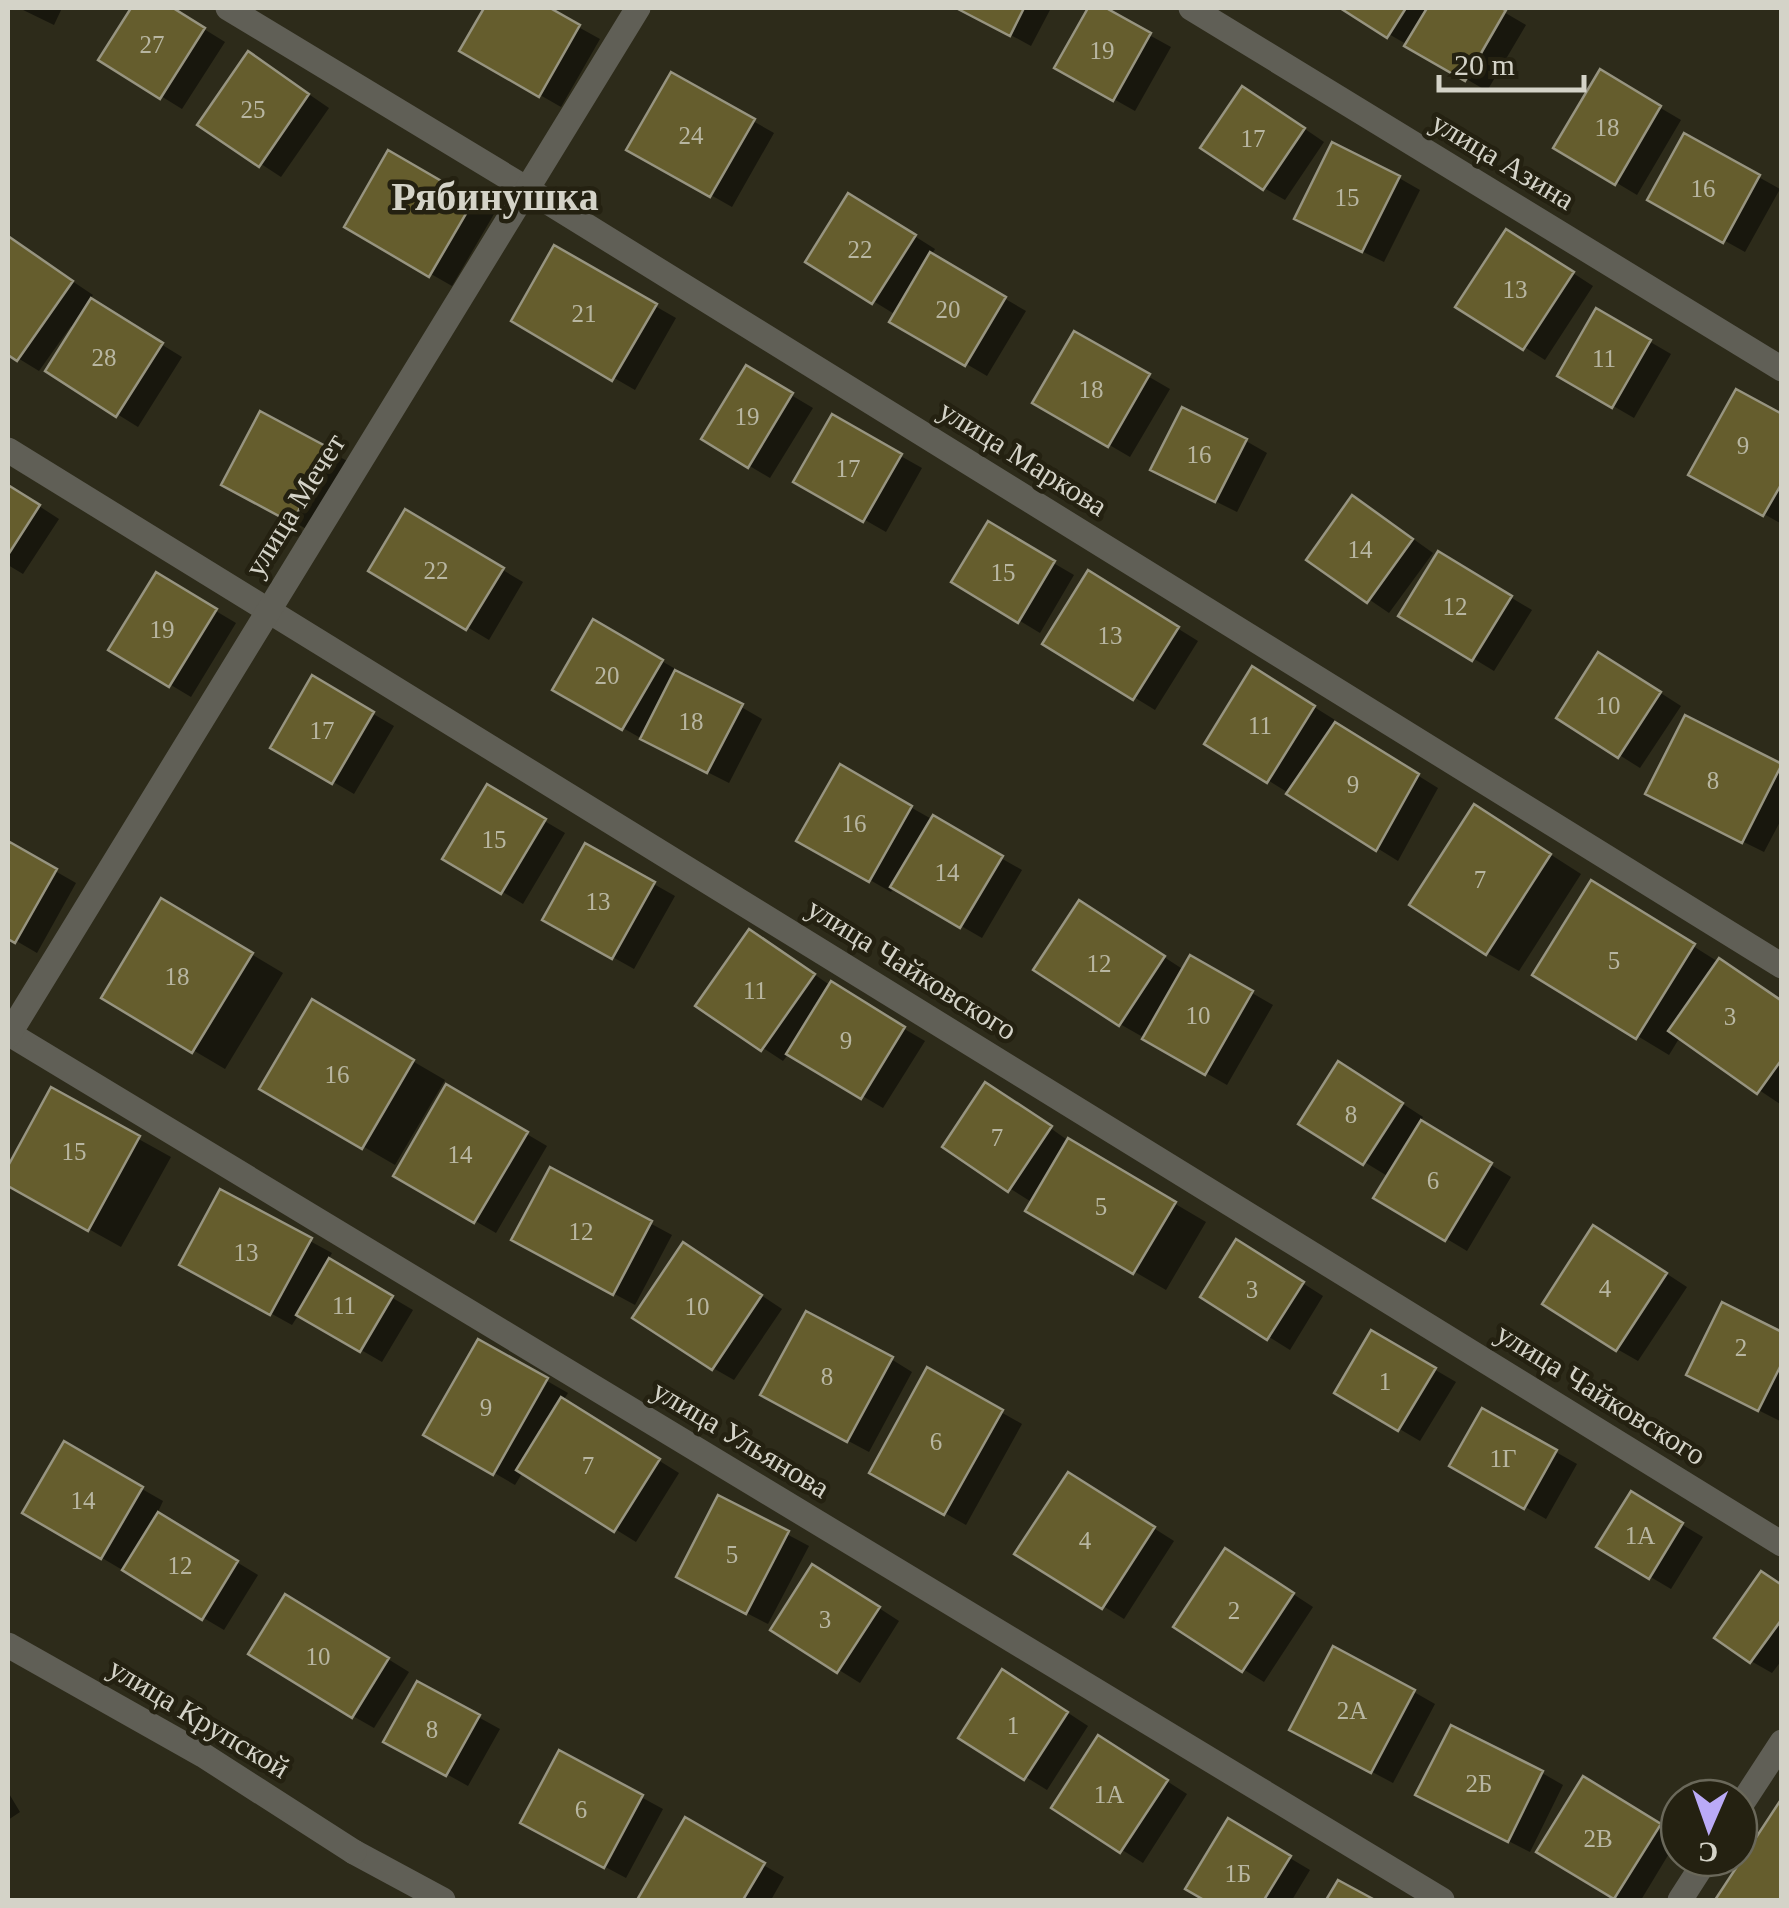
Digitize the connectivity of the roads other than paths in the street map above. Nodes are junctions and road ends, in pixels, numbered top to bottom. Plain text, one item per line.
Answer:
1 (228, 8) edge
2 (638, 8) edge
3 (1191, 8) edge
4 (528, 189) junction
5 (1782, 369) edge
6 (8, 450) edge
7 (269, 610) junction
8 (1782, 966) edge
9 (8, 1034) edge
10 (1782, 1544) edge
11 (8, 1645) edge
12 (1782, 1742) edge
13 (1759, 1778) edge
14 (1694, 1878) edge
15 (443, 1900) edge
16 (1442, 1900) edge
17 (1680, 1900) edge

1 - 4 street, улица Маркова
2 - 4 street, улица Мечет
3 - 5 street, улица Азина
4 - 7 street, улица Мечет
4 - 8 street, улица Маркова
6 - 7 street, улица Чайковского
7 - 9 street, улица Мечет
7 - 10 street, улица Чайковского
9 - 16 street, улица Ульянова
11 - 15 street, улица Крупской
12 - 13 street
14 - 17 street

